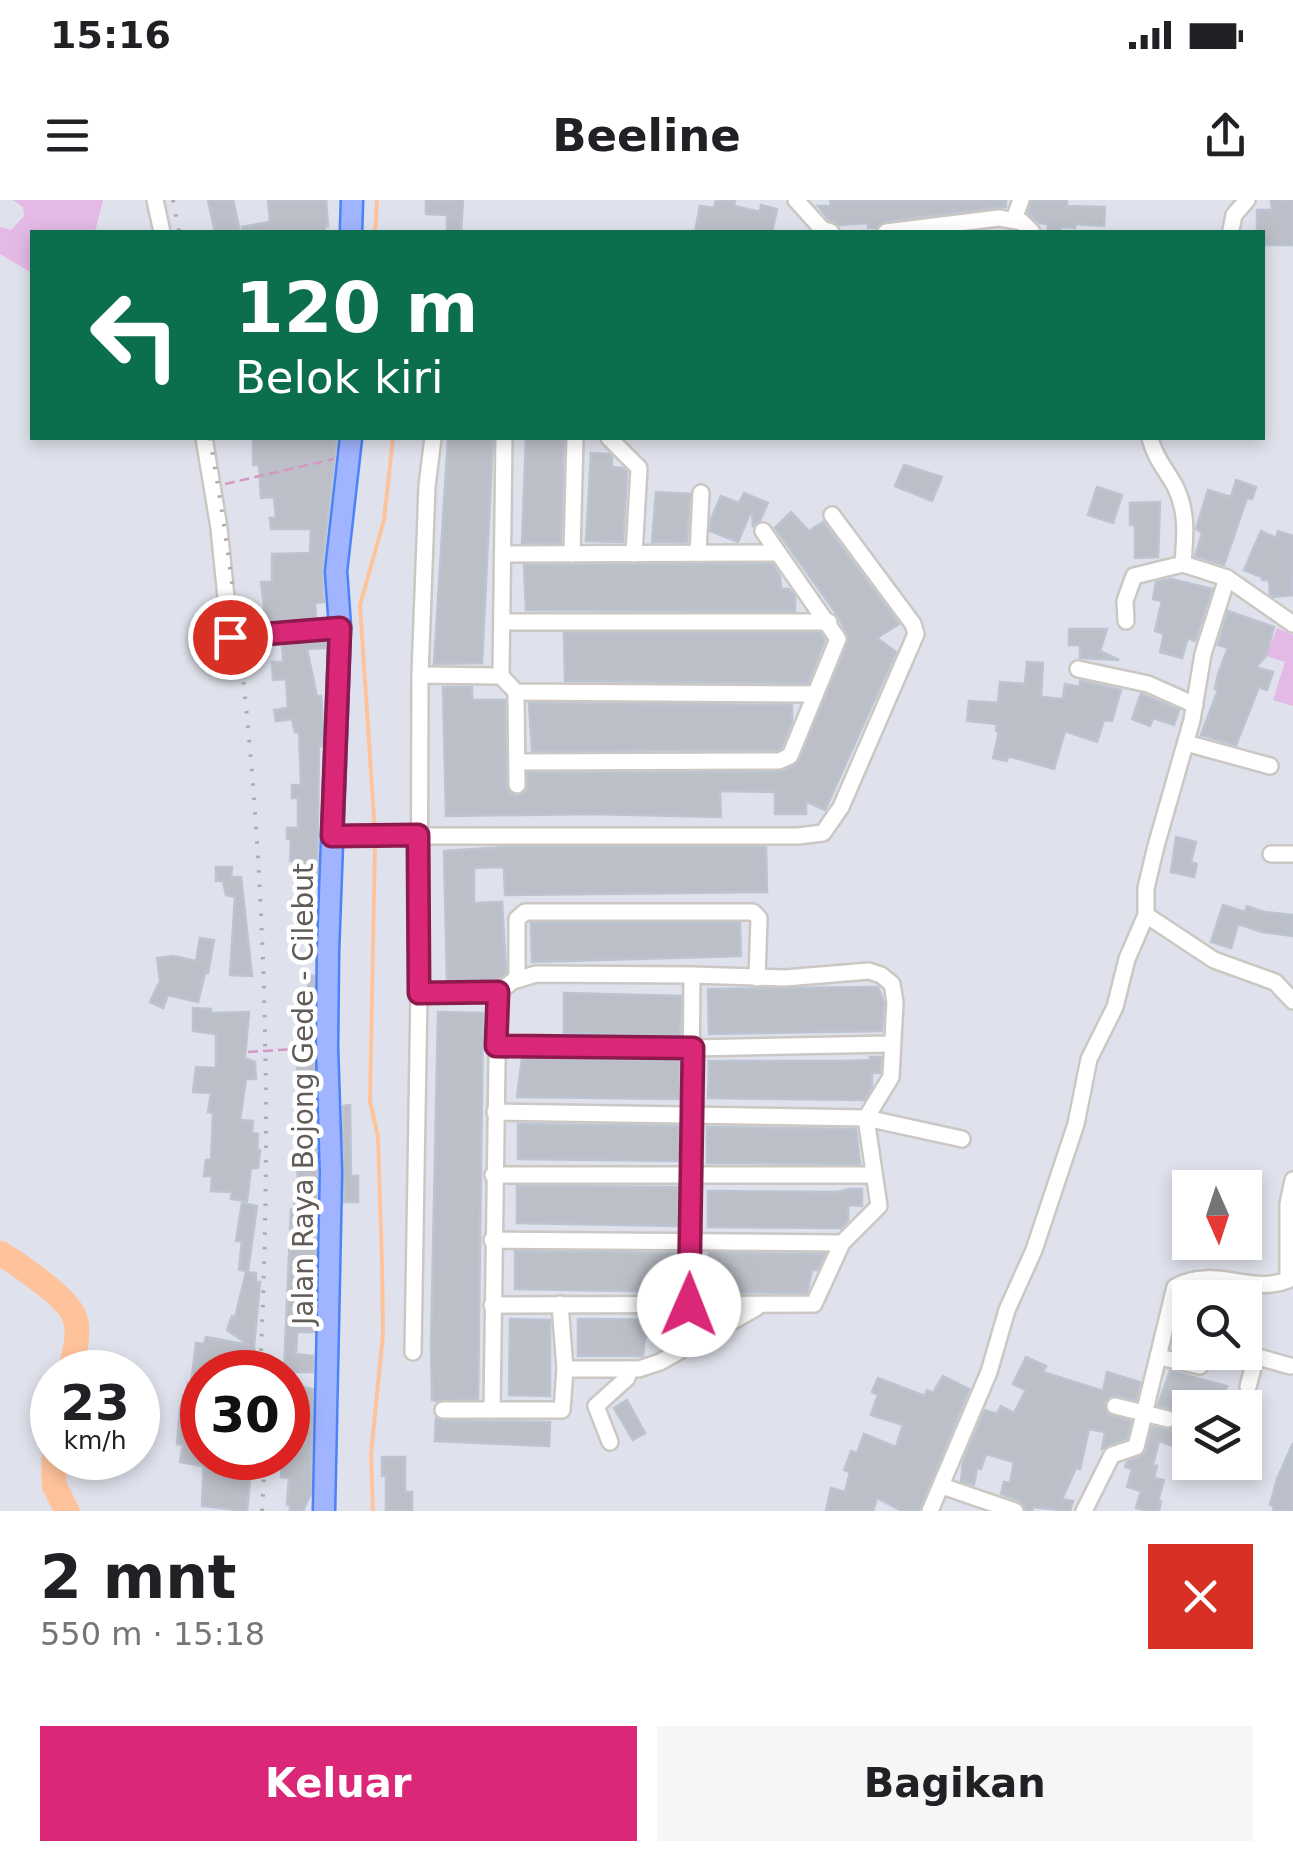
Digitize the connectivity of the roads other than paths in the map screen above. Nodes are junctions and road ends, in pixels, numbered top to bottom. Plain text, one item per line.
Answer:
1 (156, 200) edge
2 (352, 200) edge
3 (1021, 200) edge
4 (1247, 200) edge
5 (801, 202) edge
6 (1014, 219) junction
7 (162, 230) edge
8 (351, 230) edge
9 (825, 230) edge
10 (898, 230) edge
11 (1030, 230) edge
12 (1231, 230) edge
13 (204, 440) edge
14 (433, 440) edge
15 (504, 440) edge
16 (575, 440) edge
17 (611, 440) edge
18 (1151, 440) edge
19 (351, 448) edge
20 (701, 493) dead end
21 (832, 515) dead end
22 (763, 531) dead end
23 (698, 553) junction
24 (777, 553) junction
25 (503, 554) junction
26 (572, 554) junction
27 (634, 554) junction
28 (1183, 564) junction
29 (1227, 578) junction
30 (502, 622) junction
31 (829, 622) junction
32 (1126, 622) dead end
33 (1293, 624) edge
34 (340, 628) junction
35 (1078, 669) dead end
36 (420, 675) junction
37 (501, 676) junction
38 (516, 692) junction
39 (815, 694) junction
40 (1194, 705) junction
41 (1186, 742) junction
42 (516, 762) junction
43 (1270, 766) dead end
44 (516, 785) dead end
45 (410, 835) junction
46 (332, 836) junction
47 (1271, 854) dead end
48 (1293, 854) edge
49 (1146, 915) junction
50 (692, 974) junction
51 (757, 978) junction
52 (517, 979) junction
53 (498, 992) junction
54 (419, 993) junction
55 (1293, 1001) edge
56 (891, 1044) junction
57 (496, 1046) junction
58 (693, 1048) junction
59 (495, 1112) junction
60 (693, 1114) junction
61 (866, 1118) junction
62 (962, 1139) dead end
63 (493, 1175) junction
64 (690, 1175) junction
65 (874, 1176) junction
66 (1293, 1180) edge
67 (492, 1240) junction
68 (690, 1240) junction
69 (842, 1243) junction
70 (492, 1304) junction
71 (560, 1304) junction
72 (689, 1305) junction
73 (759, 1306) junction
74 (413, 1352) dead end
75 (1159, 1356) junction
76 (1262, 1358) edge
77 (1172, 1359) edge
78 (1290, 1366) dead end
79 (628, 1369) junction
80 (565, 1370) junction
81 (1248, 1370) edge
82 (1248, 1387) dead end
83 (1115, 1406) dead end
84 (443, 1410) dead end
85 (492, 1410) junction
86 (1146, 1414) junction
87 (1168, 1420) dead end
88 (610, 1442) dead end
89 (942, 1486) junction
90 (325, 1509) edge
91 (930, 1511) edge
92 (1015, 1511) edge
93 (1084, 1511) edge

1 - 7 street
2 - 8 main road
3 - 6 street
4 - 12 street
5 - 9 street
6 - 10 street
6 - 11 street
13 - 34 street
14 - 36 street
15 - 25 street
16 - 26 street
17 - 27 street
18 - 28 street
19 - 34 main road, Jalan Raya Bojong Gede - Cilebut
20 - 23 street
21 - 45 street
22 - 24 street
23 - 24 street
23 - 27 street
24 - 31 street
25 - 26 street
25 - 30 street
26 - 27 street
28 - 29 street
28 - 32 street
29 - 33 street
29 - 40 street
30 - 31 street
30 - 37 street
31 - 39 street
34 - 46 main road, Jalan Raya Bojong Gede - Cilebut
35 - 40 street
36 - 37 street
36 - 45 street
37 - 38 street
38 - 39 street
38 - 42 street
39 - 42 street
40 - 41 street
41 - 43 street
41 - 49 street
42 - 44 street
45 - 46 street
45 - 54 street
46 - 90 main road, Jalan Raya Bojong Gede - Cilebut
47 - 48 street
49 - 55 street
49 - 89 street
50 - 51 street
50 - 52 street
50 - 58 street
51 - 52 street
51 - 56 street
52 - 53 street
53 - 54 street
53 - 57 street
54 - 74 street
56 - 58 street
56 - 61 street
57 - 58 street
57 - 59 street
58 - 60 street
59 - 60 street
59 - 63 street
60 - 61 street
60 - 64 street
61 - 62 street
61 - 65 street
63 - 64 street
63 - 67 street
64 - 65 street
64 - 68 street
65 - 69 street
66 - 75 street
67 - 68 street
67 - 70 street
68 - 69 street
68 - 72 street
69 - 73 street
70 - 71 street
70 - 85 street
71 - 72 street
71 - 80 street
72 - 73 street
73 - 79 street
75 - 77 street
75 - 86 street
76 - 78 street
79 - 80 street
79 - 88 street
80 - 85 street
81 - 82 street
83 - 86 street
84 - 85 street
86 - 87 street
86 - 93 street
89 - 91 street
89 - 92 street

